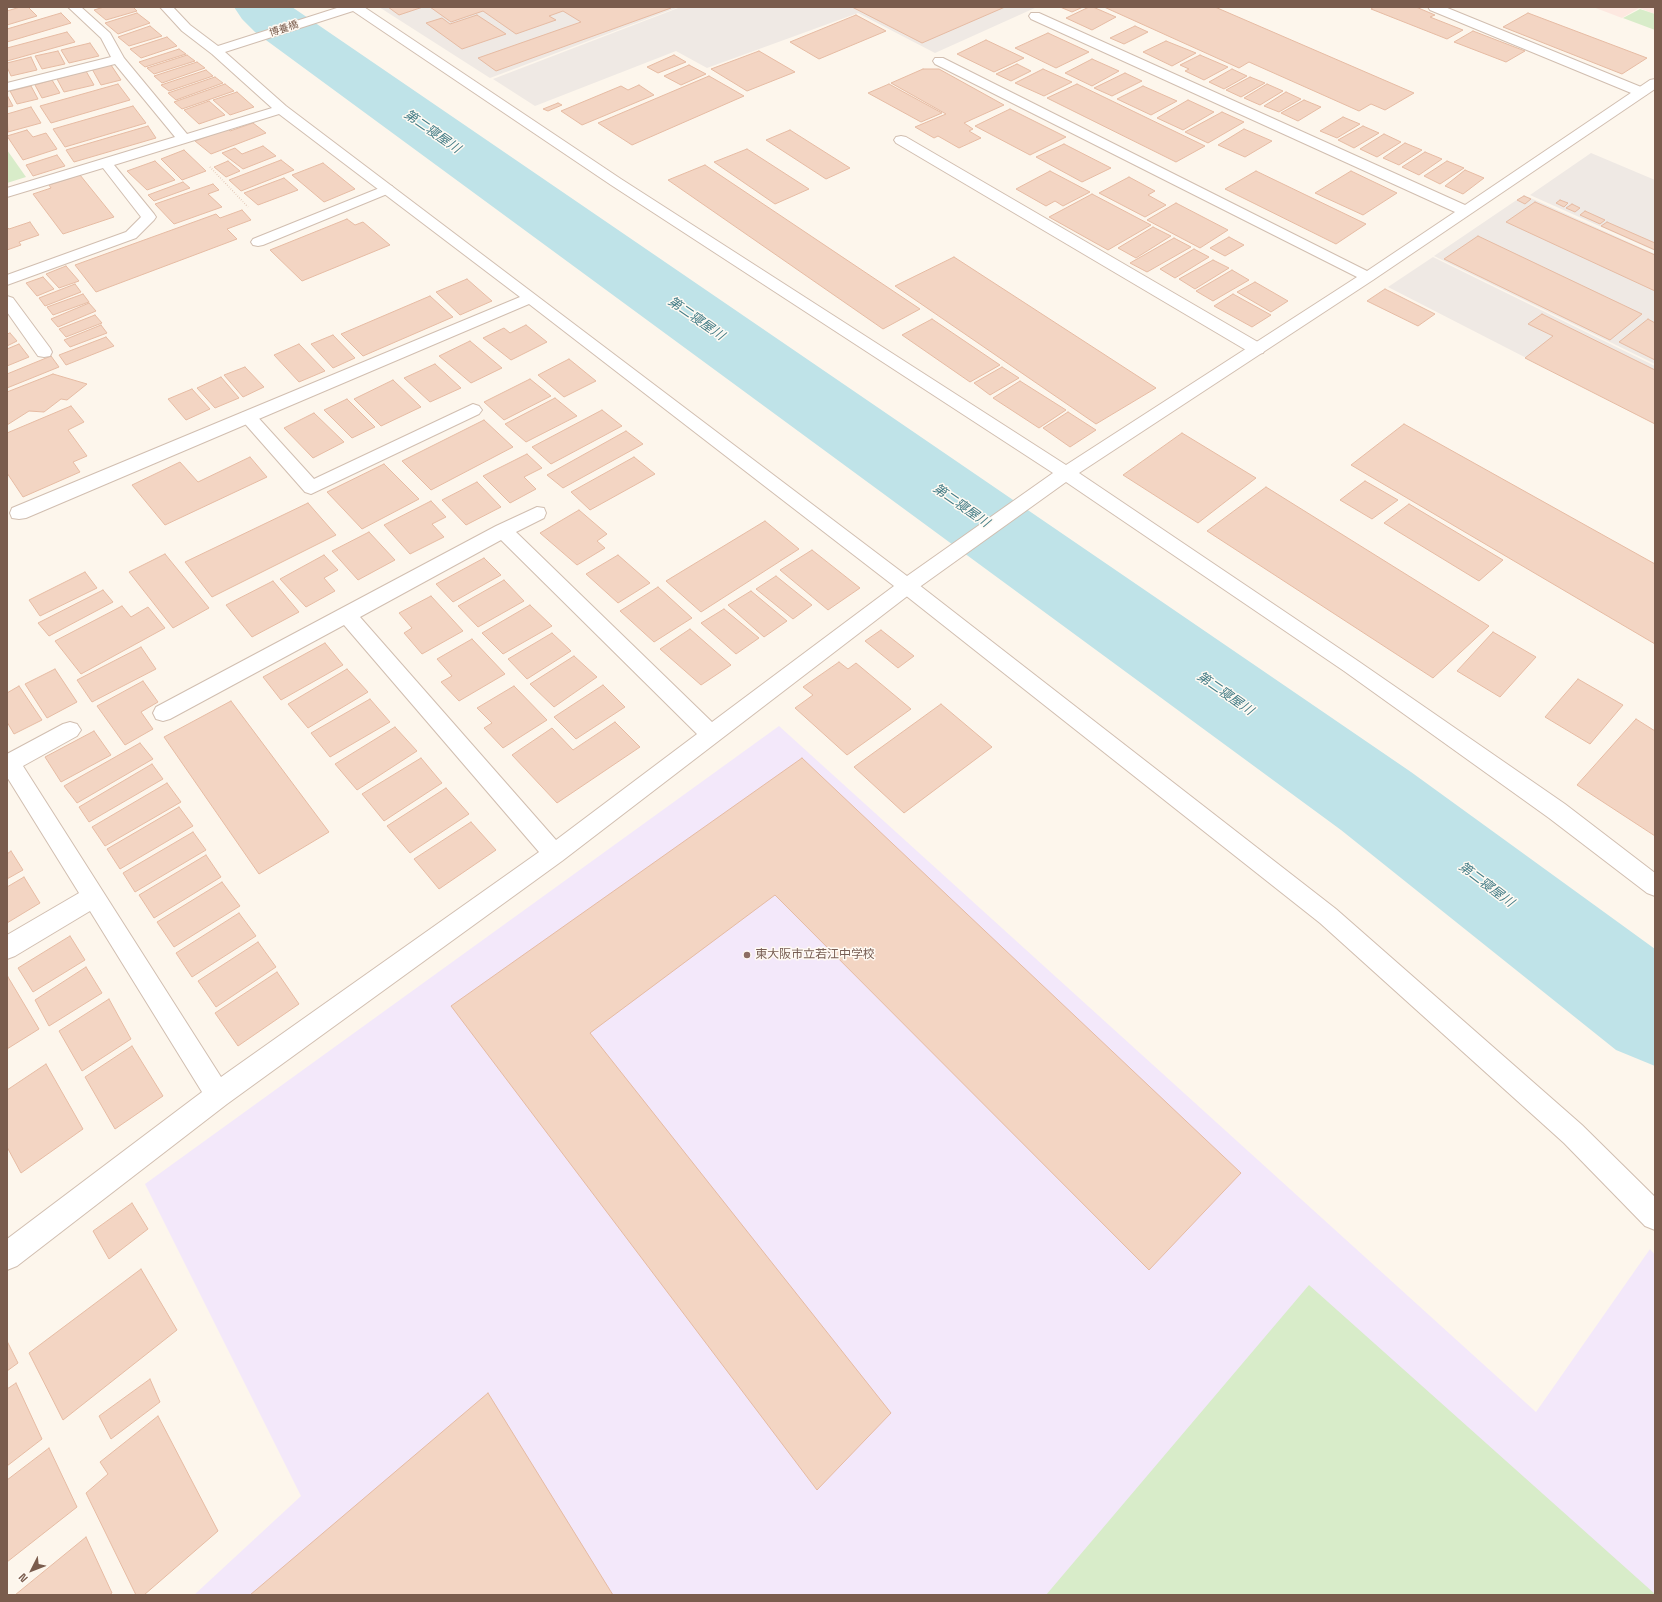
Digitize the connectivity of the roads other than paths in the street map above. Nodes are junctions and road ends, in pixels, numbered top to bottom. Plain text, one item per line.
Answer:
1 (74, 7) edge
2 (166, 7) edge
3 (352, 7) edge
4 (356, 7) edge
5 (1434, 7) edge
6 (1035, 16) dead end
7 (216, 51) junction
8 (118, 59) junction
9 (939, 61) dead end
10 (1655, 83) edge
11 (7, 87) edge
12 (1641, 92) junction
13 (281, 109) junction
14 (183, 138) junction
15 (901, 140) dead end
16 (105, 162) junction
17 (387, 189) junction
18 (7, 193) edge
19 (1466, 211) junction
20 (258, 242) dead end
21 (1368, 278) junction
22 (7, 280) edge
23 (532, 298) junction
24 (7, 300) edge
25 (1257, 349) junction
26 (44, 352) dead end
27 (473, 410) dead end
28 (248, 417) junction
29 (1066, 473) junction
30 (19, 513) dead end
31 (537, 513) dead end
32 (503, 531) junction
33 (907, 586) junction
34 (347, 615) junction
35 (163, 713) dead end
36 (70, 730) dead end
37 (711, 734) junction
38 (8, 763) edge
39 (554, 854) junction
40 (1655, 886) edge
41 (93, 897) junction
42 (7, 948) edge
43 (218, 1095) junction
44 (1655, 1216) edge
45 (7, 1256) edge

1 - 8 street
2 - 7 street
3 - 7 street, 博養橋
4 - 29 street
5 - 12 street
6 - 19 street
7 - 13 street
8 - 11 street
8 - 14 street
9 - 21 street
10 - 12 street
12 - 19 street
13 - 14 street
13 - 17 street
14 - 16 street
15 - 25 street
16 - 18 street
16 - 22 street
17 - 20 street
17 - 23 street
19 - 21 street
21 - 25 street
23 - 28 street
23 - 33 street
24 - 26 street
25 - 29 street
27 - 28 street
28 - 30 street
29 - 33 street
29 - 40 street
31 - 32 street
32 - 34 street
32 - 37 street
33 - 37 street
33 - 44 street
34 - 35 street
34 - 39 street
36 - 38 street
37 - 39 street
38 - 41 street
39 - 43 street
41 - 42 street
41 - 43 street
43 - 45 street

